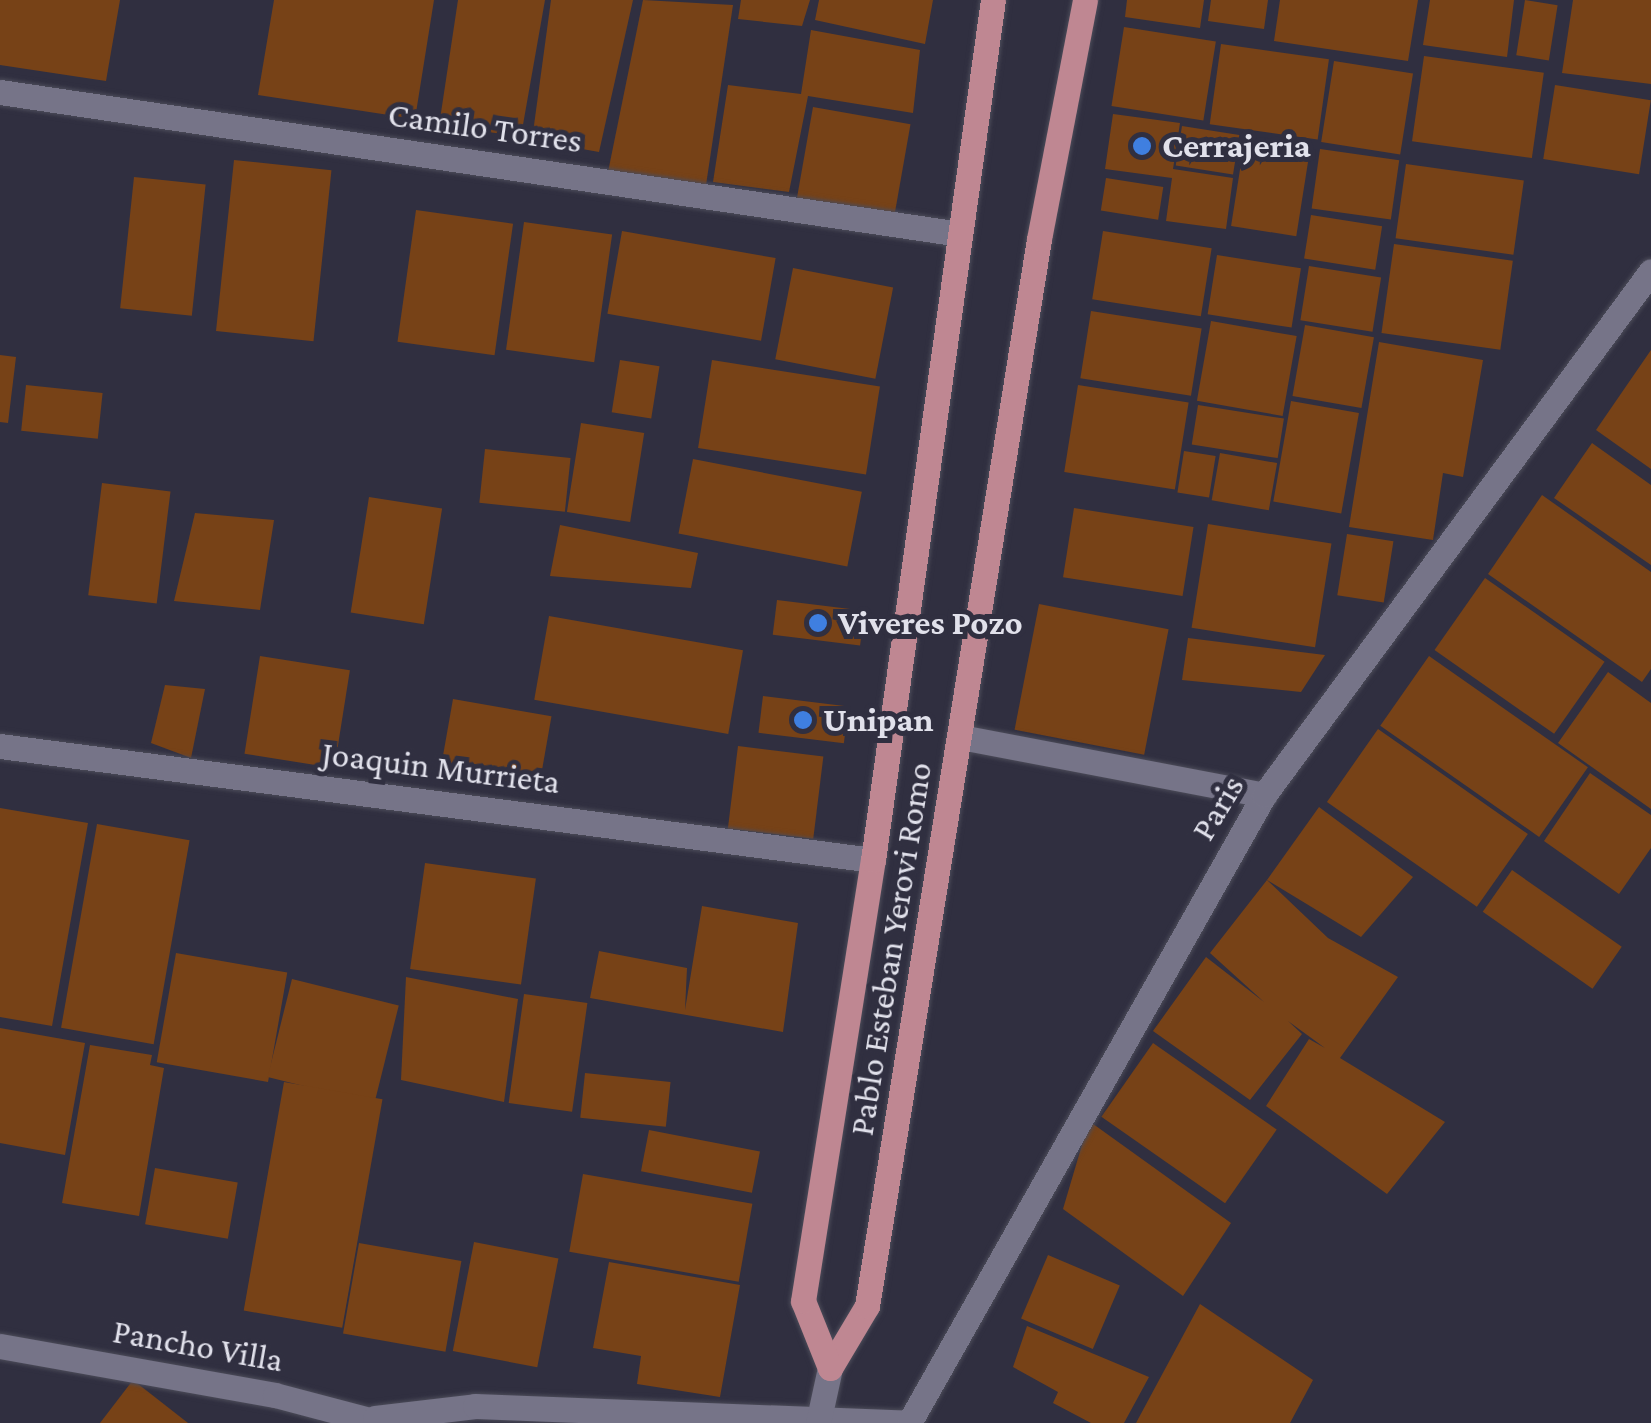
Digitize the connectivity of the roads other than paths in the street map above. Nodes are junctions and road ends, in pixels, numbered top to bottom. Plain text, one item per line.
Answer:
1 (993, 0) edge
2 (1085, 0) edge
3 (0, 92) edge
4 (960, 234) junction
5 (1651, 270) edge
6 (961, 736) junction
7 (0, 746) edge
8 (1264, 795) junction
9 (874, 860) junction
10 (0, 1346) edge
11 (830, 1368) junction
12 (820, 1419) edge
13 (378, 1420) edge
14 (910, 1423) edge

1 - 4 main road, Pablo Esteban Yerovi Romo
2 - 6 main road, Pablo Esteban Yerovi Romo
3 - 4 street, Camilo Torres
4 - 9 main road, Pablo Esteban Yerovi Romo
5 - 8 street, Paris
6 - 8 street
6 - 11 main road, Pablo Esteban Yerovi Romo
7 - 9 street, Joaquin Murrieta
8 - 14 street, Paris
9 - 11 main road, Pablo Esteban Yerovi Romo
10 - 13 street, Pancho Villa
11 - 12 street, Pablo Esteban Yerovi Romo
12 - 13 street, Pancho Villa
12 - 14 street, Pancho Villa

